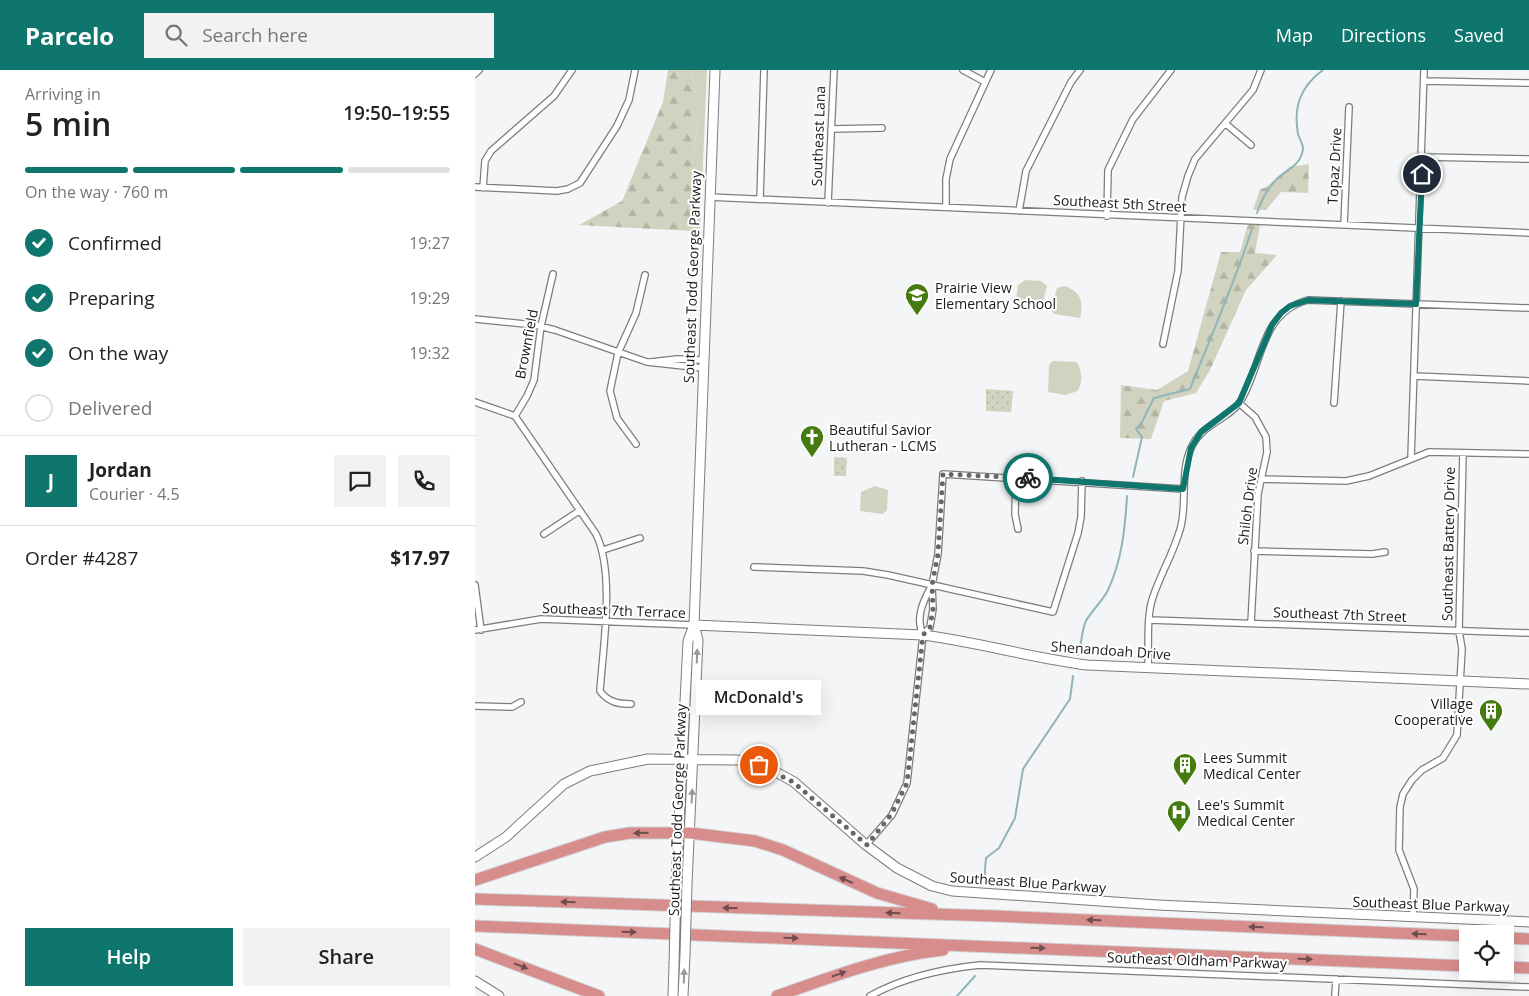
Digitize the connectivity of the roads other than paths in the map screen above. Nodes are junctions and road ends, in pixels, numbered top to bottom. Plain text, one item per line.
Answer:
1 (479, 70) edge
2 (572, 70) edge
3 (635, 70) edge
4 (715, 70) edge
5 (764, 70) edge
6 (834, 70) edge
7 (963, 70) edge
8 (991, 70) edge
9 (1080, 70) edge
10 (1171, 70) edge
11 (1261, 70) edge
12 (1424, 70) edge
13 (475, 74) edge
14 (1424, 80) junction
15 (985, 82) junction
16 (1529, 83) edge
17 (1349, 107) dead end
18 (1226, 124) junction
19 (882, 128) dead end
20 (831, 129) junction
21 (1251, 145) dead end
22 (1423, 157) junction
23 (1529, 159) edge
24 (475, 187) edge
25 (483, 188) junction
26 (709, 197) junction
27 (760, 199) junction
28 (828, 203) junction
29 (946, 208) junction
30 (1019, 211) junction
31 (1107, 216) junction
32 (1181, 219) junction
33 (1343, 225) junction
34 (1419, 230) junction
35 (1529, 233) edge
36 (553, 274) dead end
37 (645, 275) dead end
38 (1341, 301) junction
39 (1416, 304) junction
40 (1529, 308) edge
41 (475, 319) edge
42 (541, 326) junction
43 (1163, 344) dead end
44 (618, 353) junction
45 (703, 364) junction
46 (1414, 376) junction
47 (1529, 380) edge
48 (475, 402) edge
49 (1239, 403) junction
50 (1334, 403) dead end
51 (515, 416) junction
52 (636, 444) dead end
53 (1463, 453) junction
54 (1529, 454) edge
55 (1411, 459) junction
56 (1016, 477) junction
57 (1261, 479) junction
58 (1082, 481) junction
59 (1183, 489) junction
60 (579, 511) junction
61 (1018, 529) dead end
62 (544, 534) dead end
63 (640, 538) dead end
64 (603, 550) junction
65 (1254, 551) junction
66 (1385, 552) dead end
67 (754, 567) dead end
68 (475, 585) edge
69 (932, 585) junction
70 (1150, 620) junction
71 (605, 621) junction
72 (1251, 623) junction
73 (694, 625) junction
74 (478, 630) edge
75 (1459, 633) junction
76 (1529, 633) edge
77 (923, 635) junction
78 (1148, 668) junction
79 (1461, 682) junction
80 (1529, 684) edge
81 (521, 702) dead end
82 (631, 704) dead end
83 (475, 706) edge
84 (683, 759) junction
85 (694, 759) junction
86 (684, 833) junction
87 (867, 845) junction
88 (475, 857) edge
89 (475, 880) edge
90 (475, 899) edge
91 (994, 916) junction
92 (1413, 917) junction
93 (1529, 922) edge
94 (475, 926) edge
95 (1459, 936) edge
96 (1514, 938) edge
97 (1529, 939) edge
98 (989, 946) junction
99 (475, 949) edge
100 (1459, 966) edge
101 (1514, 967) edge
102 (1529, 968) edge
103 (1336, 979) junction
104 (475, 981) edge
105 (1529, 987) edge
106 (499, 996) edge
107 (599, 996) edge
108 (673, 996) edge
109 (683, 996) edge
110 (777, 996) edge
111 (869, 996) edge
112 (1335, 996) edge

1 - 13 street
2 - 25 street
3 - 25 street
4 - 26 street, Southeast Todd George Parkway
5 - 27 street
6 - 20 street, Southeast Lana
7 - 15 street
8 - 15 street
9 - 30 street
10 - 31 street
11 - 18 street
12 - 14 street
14 - 16 street
14 - 22 street
15 - 29 street
17 - 33 street, Topaz Drive
18 - 21 street
18 - 32 street
19 - 20 street
20 - 28 street, Southeast Lana
22 - 23 street
22 - 34 street
24 - 25 street
26 - 27 street, Southeast 5th Street
26 - 45 street, Southeast Todd George Parkway
27 - 28 street, Southeast 5th Street
28 - 29 street, Southeast 5th Street
29 - 30 street, Southeast 5th Street
30 - 31 street, Southeast 5th Street
31 - 32 street, Southeast 5th Street
32 - 33 street, Southeast 5th Street
32 - 43 street
33 - 34 street, Southeast 5th Street
34 - 35 street, Southeast 5th Street
34 - 39 street
36 - 42 street, Brownfield
37 - 44 street
38 - 39 street
38 - 49 street
38 - 50 street
39 - 40 street
39 - 46 street
41 - 42 street
42 - 44 street
42 - 51 street, Brownfield
44 - 45 street
44 - 52 street
45 - 73 street, Southeast Todd George Parkway
46 - 47 street
46 - 55 street
48 - 51 street
49 - 57 street, Shiloh Drive
49 - 59 street
51 - 60 street
53 - 54 street
53 - 55 street
53 - 75 street, Southeast Battery Drive
55 - 57 street
56 - 58 street
56 - 61 street
56 - 69 street
57 - 65 street, Shiloh Drive
58 - 59 street
58 - 69 street
59 - 70 street
60 - 62 street
60 - 64 street
63 - 64 street
64 - 71 street
65 - 66 street
65 - 72 street, Shiloh Drive
67 - 69 street
68 - 74 street
69 - 77 street
69 - 77 street
70 - 72 street, Southeast 7th Street
70 - 78 street
71 - 73 street, Southeast 7th Terrace
71 - 74 street, Southeast 7th Terrace
71 - 82 street
72 - 75 street, Southeast 7th Street
73 - 77 street, Shenandoah Drive
73 - 84 street, Southeast Todd George Parkway
85 -> 73 street, Southeast Todd George Parkway
75 - 76 street, Southeast 7th Street
75 - 79 street, Southeast Battery Drive
77 - 78 street, Shenandoah Drive
77 - 87 street
78 - 79 street, Shenandoah Drive
79 - 80 street, Shenandoah Drive
79 - 92 street, Southeast Battery Drive
81 - 83 street
84 - 85 street, Southeast Blue Parkway
84 - 86 street, Southeast Todd George Parkway
84 - 88 street, Southeast Blue Parkway
86 -> 85 street, Southeast Todd George Parkway
85 - 87 street, Southeast Blue Parkway
86 -> 89 highway
91 -> 86 highway
86 - 108 street, bridge
109 -> 86 street, Southeast Todd George Parkway, bridge
87 - 92 street, Southeast Blue Parkway
91 -> 90 highway
95 -> 91 highway
92 - 93 street, Southeast Blue Parkway
94 -> 98 highway
96 - 97 highway
98 -> 100 highway
110 -> 98 highway
99 -> 107 highway
101 - 102 highway
103 - 105 street, Southeast Oldham Parkway
103 - 111 street, Southeast Oldham Parkway
103 - 112 street
104 - 106 street

